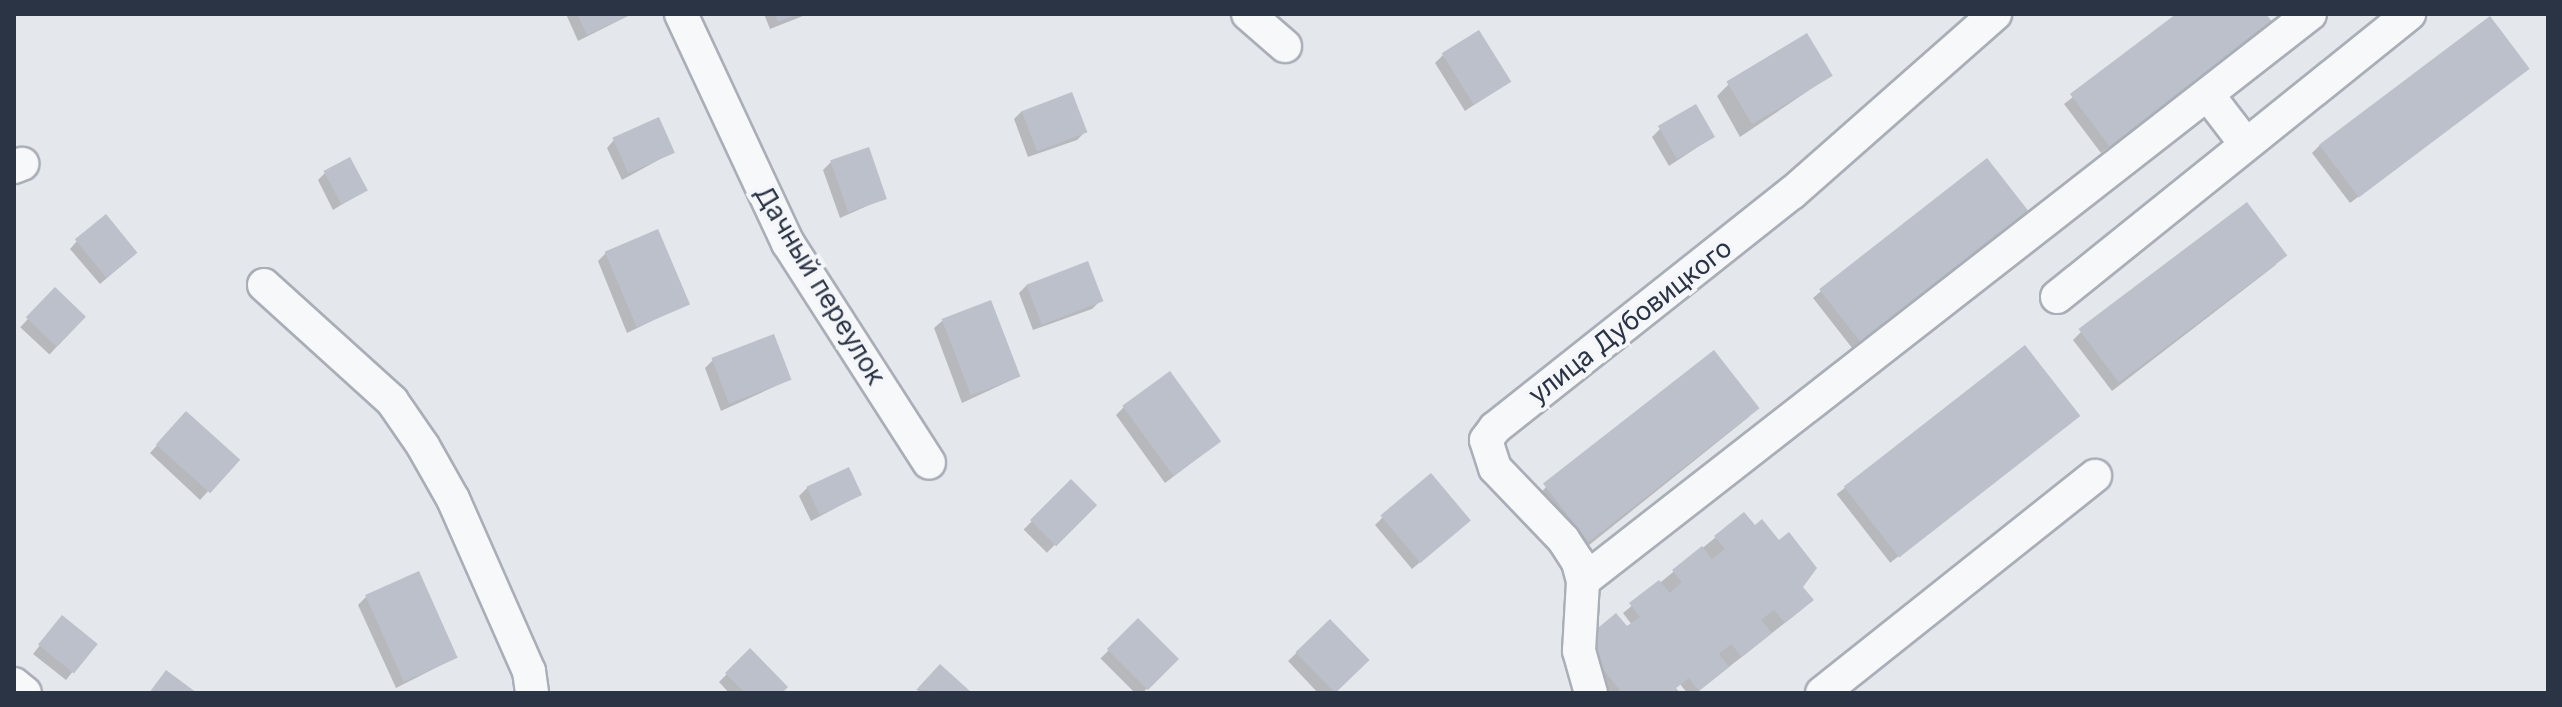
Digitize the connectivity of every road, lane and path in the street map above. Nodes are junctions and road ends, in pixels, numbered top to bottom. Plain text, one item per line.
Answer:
1 (681, 14) edge
2 (1248, 14) edge
3 (1995, 14) edge
4 (2310, 14) edge
5 (2409, 14) edge
6 (1285, 46) dead end
7 (2208, 95) junction
8 (2244, 142) junction
9 (264, 285) dead end
10 (2057, 297) dead end
11 (929, 463) dead end
12 (2095, 476) dead end
13 (1583, 581) junction
14 (14, 684) edge
15 (25, 693) edge
16 (532, 693) edge
17 (1591, 693) edge
18 (1822, 693) edge

1 - 11 street, Дачный переулок
2 - 6 street
3 - 13 street, улица Дубовицкого
4 - 7 street
5 - 8 street
7 - 8 street
7 - 13 street
8 - 10 street
9 - 16 street
12 - 18 street
13 - 17 street, улица Дубовицкого
14 - 15 street

